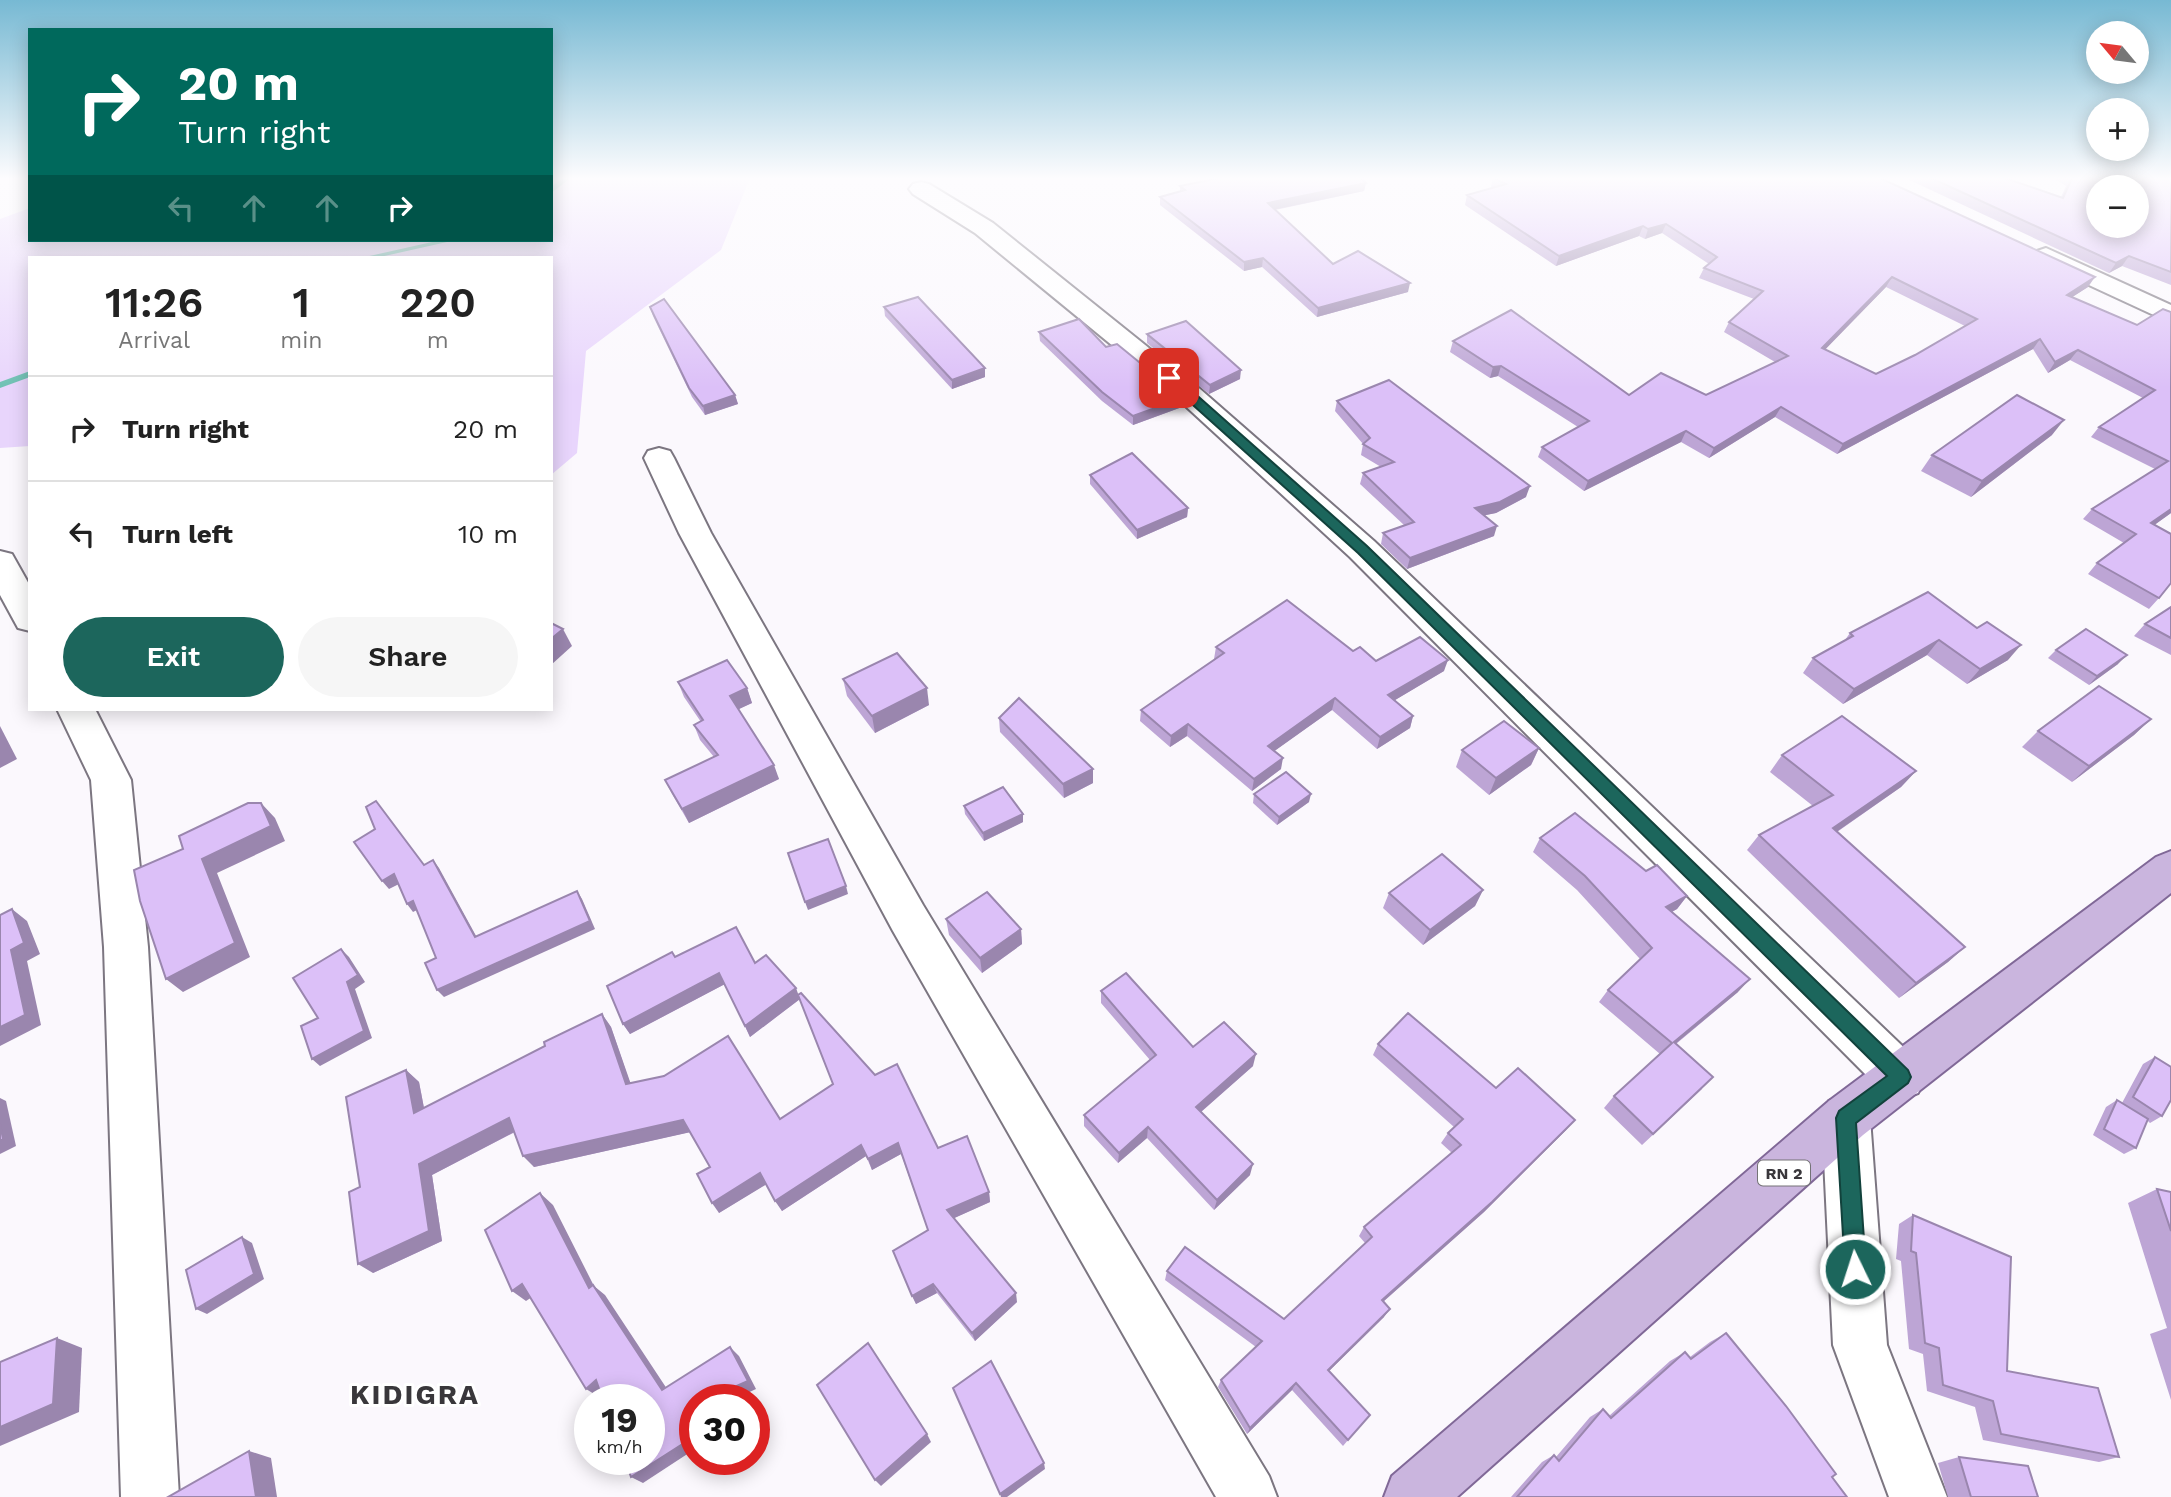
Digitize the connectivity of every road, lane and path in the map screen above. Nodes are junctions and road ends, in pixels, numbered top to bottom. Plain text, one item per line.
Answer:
1 (1009, 248) edge
2 (2029, 248) edge
3 (2171, 315) edge
4 (659, 458) dead end
5 (0, 562) edge
6 (28, 615) edge
7 (77, 711) edge
8 (2171, 869) edge
9 (1901, 1077) junction
10 (1846, 1118) junction
11 (150, 1497) edge
12 (1248, 1497) edge
13 (1413, 1497) edge
14 (1918, 1497) edge

1 - 9 street
2 - 3 street
4 - 12 street
5 - 6 street
7 - 11 street
8 - 9 main road, RN 2
9 - 10 main road, RN 2
10 - 13 main road, RN 2
10 - 14 street

